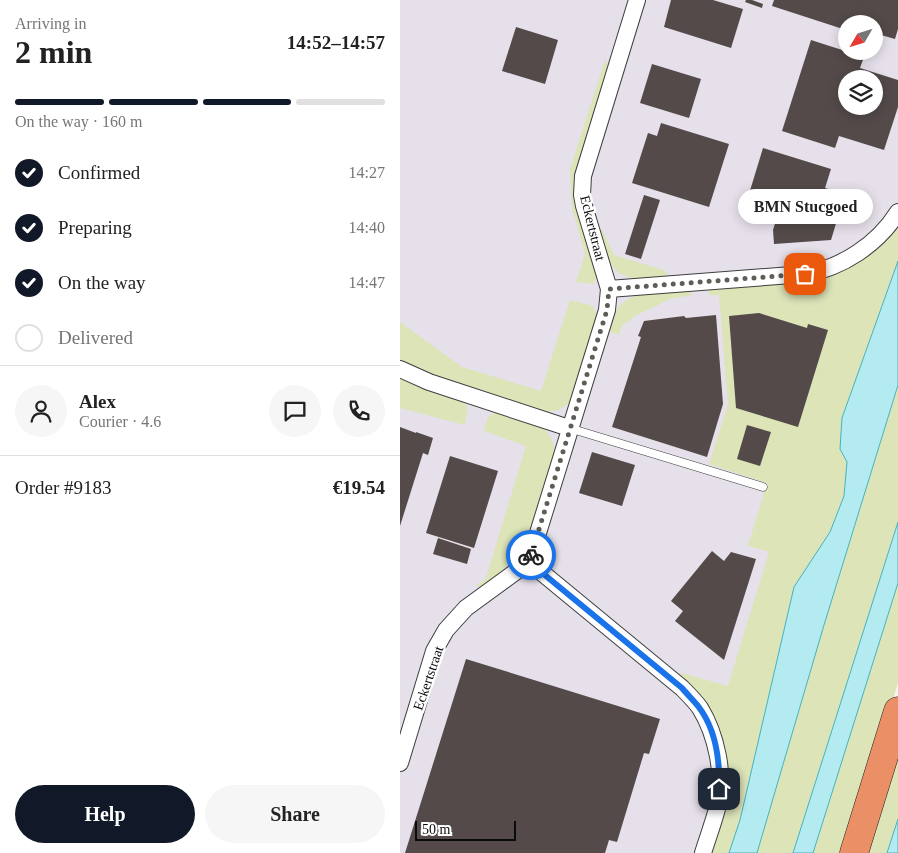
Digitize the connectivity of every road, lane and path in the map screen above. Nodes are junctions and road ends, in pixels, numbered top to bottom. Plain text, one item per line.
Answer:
1 (637, 0) edge
2 (898, 212) edge
3 (609, 289) junction
4 (400, 369) edge
5 (569, 428) junction
6 (763, 487) dead end
7 (529, 562) junction
8 (898, 711) edge
9 (400, 763) edge
10 (703, 853) edge
11 (854, 853) edge

1 - 3 street, Eckertstraat
2 - 3 street
3 - 5 street, Eckertstraat
4 - 5 street
5 - 6 lane
5 - 7 street, Eckertstraat
7 - 9 street, Eckertstraat
7 - 10 street
8 - 11 highway

